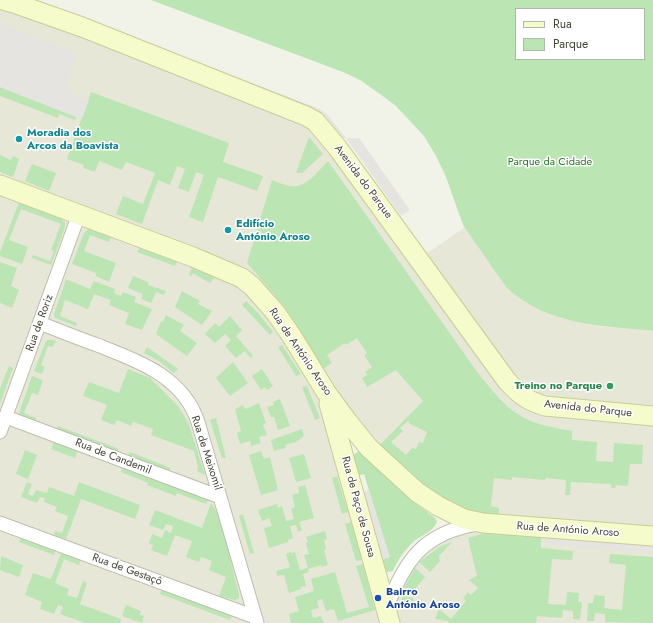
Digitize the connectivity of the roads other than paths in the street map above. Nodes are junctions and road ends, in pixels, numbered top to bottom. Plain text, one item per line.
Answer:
1 (9, 1) edge
2 (0, 185) edge
3 (79, 214) junction
4 (40, 323) junction
5 (326, 392) junction
6 (653, 416) edge
7 (6, 417) junction
8 (0, 432) edge
9 (220, 498) junction
10 (0, 523) edge
11 (483, 523) junction
12 (653, 536) edge
13 (388, 616) edge
14 (256, 620) edge

1 - 6 street, Avenida do Parque
2 - 3 street, Rua de António Aroso
3 - 4 street, Rua de Roriz
3 - 5 street, Rua de António Aroso
4 - 7 street, Rua de Roriz
4 - 9 street, Rua de Meixomil
5 - 11 street, Rua de António Aroso
5 - 13 street, Rua de Paço de Sousa
7 - 8 street, Rua de Roriz
7 - 9 street, Rua de Candemil
9 - 14 street, Rua de Meixomil
10 - 14 street, Rua de Gestaçô
11 - 12 street, Rua de António Aroso
11 - 13 street, Rua de António Aroso

